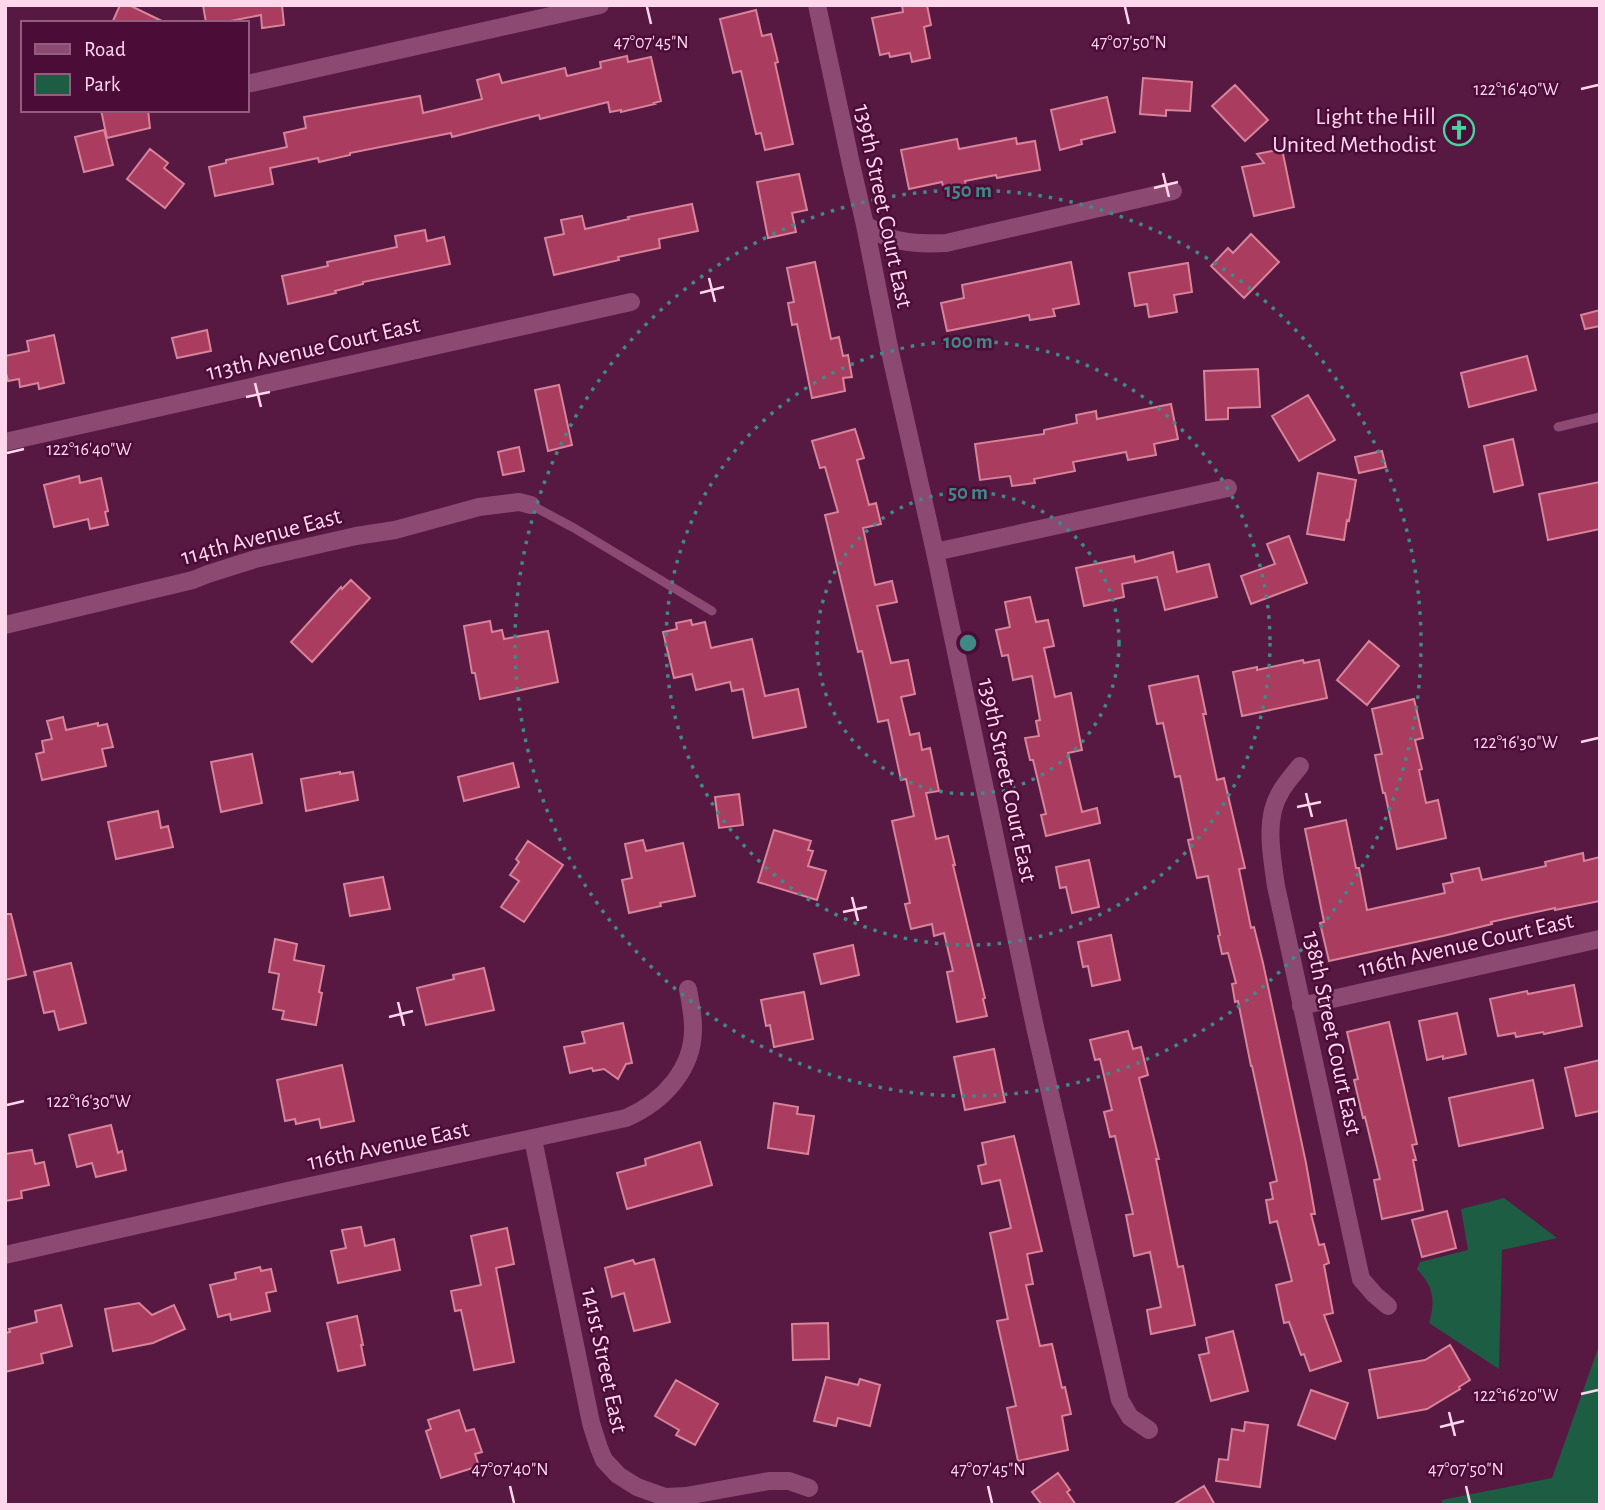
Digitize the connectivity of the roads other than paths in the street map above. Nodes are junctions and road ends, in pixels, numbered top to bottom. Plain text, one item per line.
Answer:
1 (600, 5) edge
2 (817, 5) edge
3 (248, 84) edge
4 (1173, 191) dead end
5 (865, 225) junction
6 (631, 302) dead end
7 (1600, 417) edge
8 (1558, 426) dead end
9 (5, 442) edge
10 (1228, 488) dead end
11 (531, 505) joint
12 (935, 552) junction
13 (712, 611) dead end
14 (5, 625) edge
15 (1300, 766) dead end
16 (1600, 939) edge
17 (688, 989) dead end
18 (1301, 1006) junction
19 (533, 1139) junction
20 (5, 1255) edge
21 (1388, 1306) dead end
22 (1149, 1430) dead end
23 (808, 1488) dead end

1 - 3 street
2 - 5 street, 139th Street Court East
4 - 5 street
5 - 12 street, 139th Street Court East
6 - 9 street, 113th Avenue Court East
7 - 8 lane
10 - 12 street
11 - 13 lane
11 - 14 street, 114th Avenue East
12 - 22 street, 139th Street Court East
15 - 18 street, 138th Street Court East
16 - 18 street, 116th Avenue Court East
17 - 19 street, 116th Avenue East
18 - 21 street, 138th Street Court East
19 - 20 street, 116th Avenue East
19 - 23 street, 141st Street East

